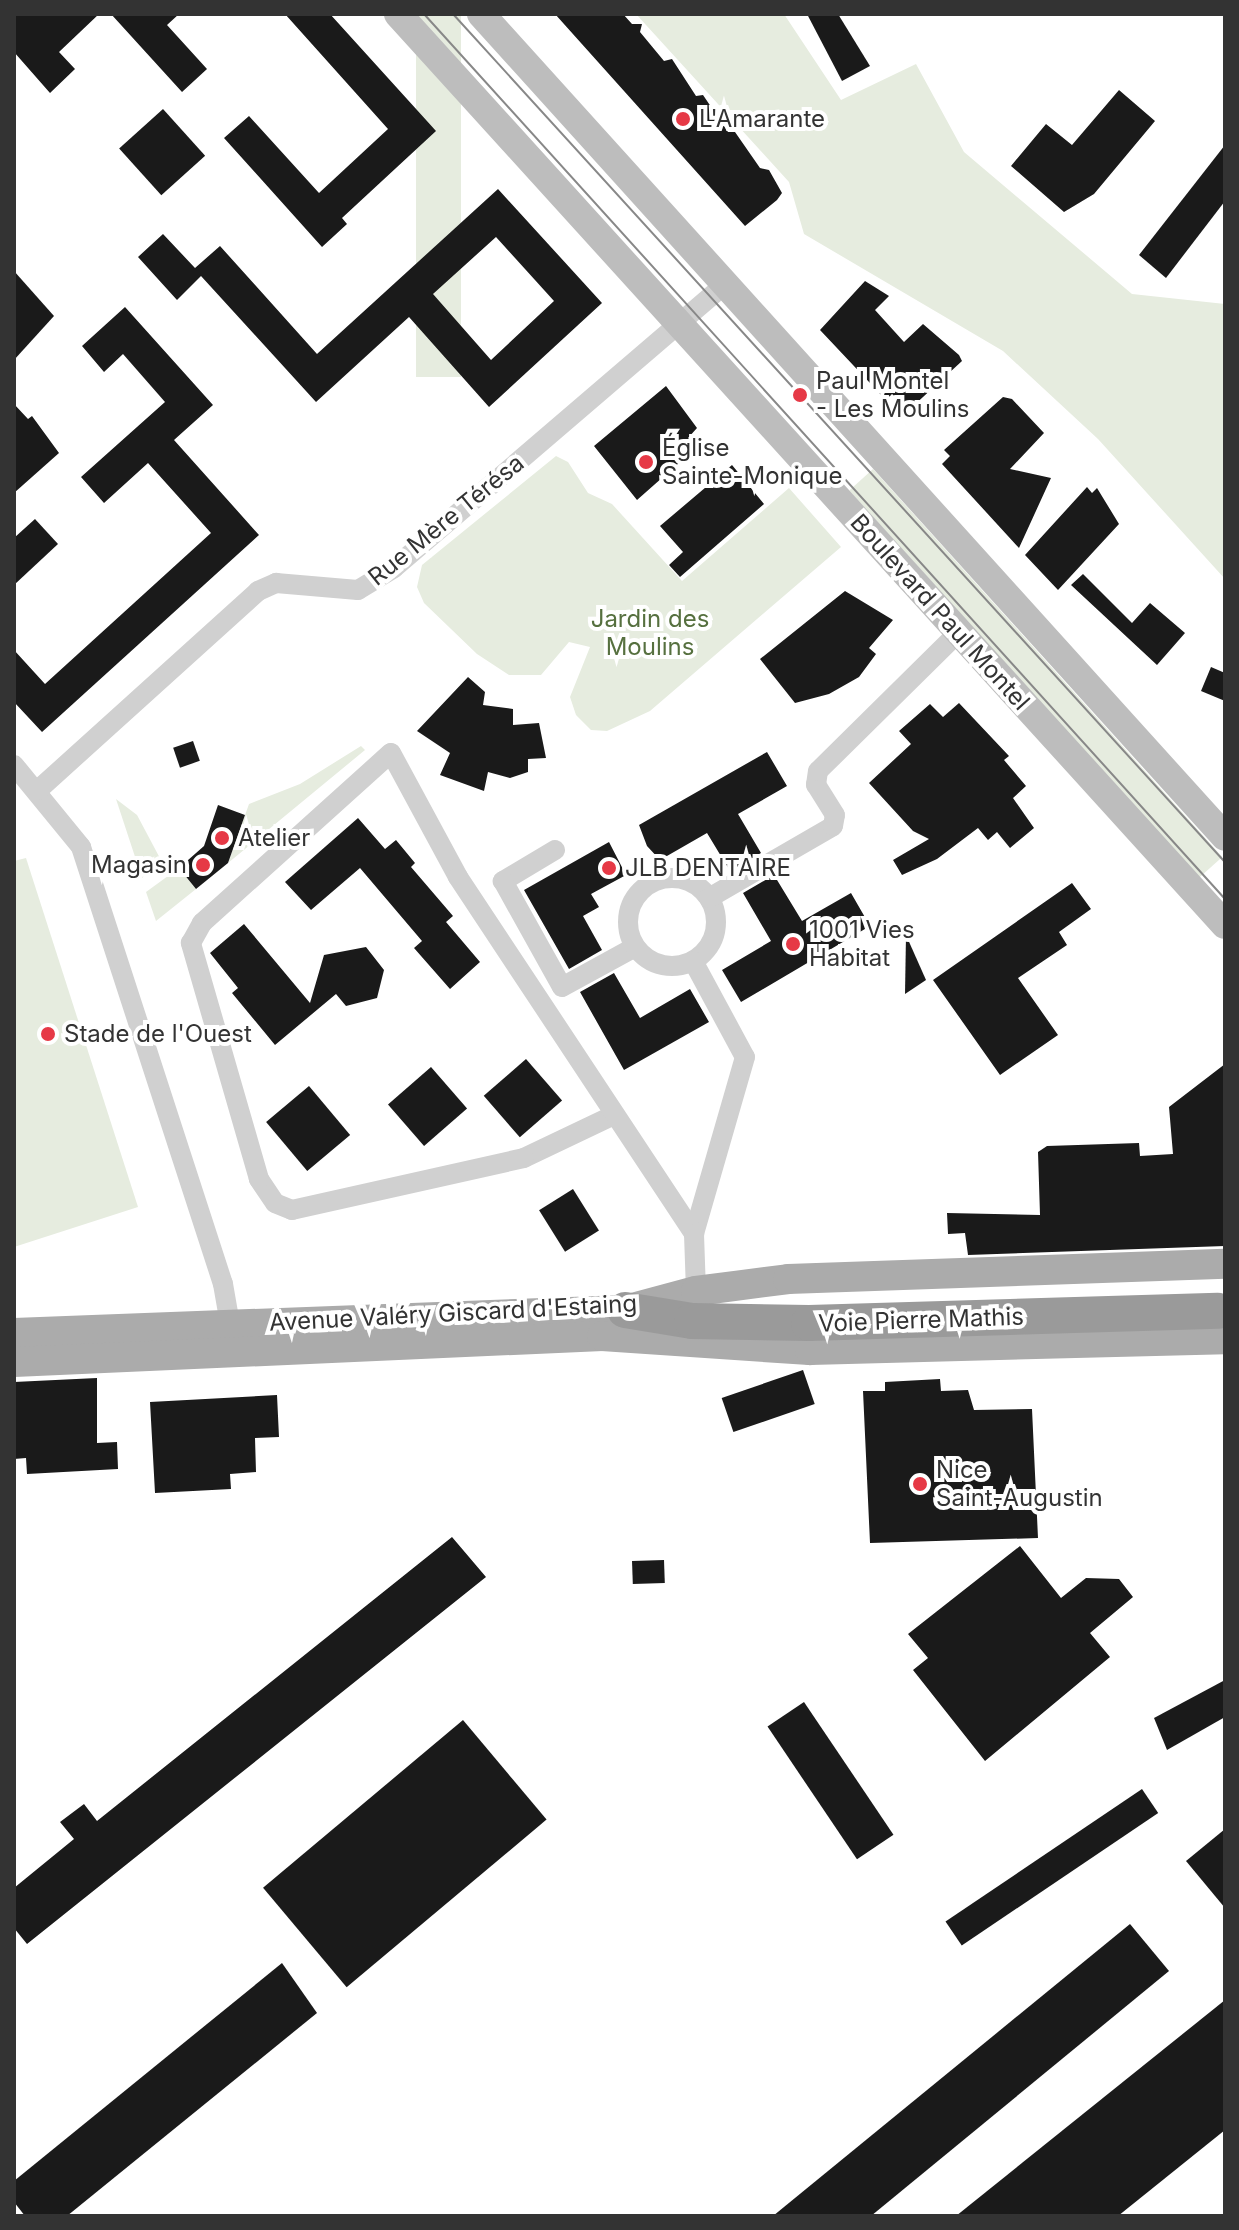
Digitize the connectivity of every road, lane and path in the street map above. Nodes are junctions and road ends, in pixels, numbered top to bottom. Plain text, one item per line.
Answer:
1 (398, 14) edge
2 (481, 14) edge
3 (727, 283) junction
4 (679, 326) junction
5 (959, 632) junction
6 (14, 765) edge
7 (38, 790) junction
8 (1225, 837) edge
9 (555, 850) dead end
10 (709, 898) junction
11 (1225, 925) edge
12 (635, 947) junction
13 (693, 961) junction
14 (614, 1115) junction
15 (694, 1234) junction
16 (1225, 1264) edge
17 (696, 1291) junction
18 (625, 1310) junction
19 (230, 1324) junction
20 (1222, 1325) edge
21 (14, 1333) edge
22 (14, 1362) edge

1 - 4 main road, Boulevard Paul Montel
2 - 3 main road
3 - 4 street, Rue Mère Térésa
3 - 8 main road
4 - 5 main road, Boulevard Paul Montel
4 - 7 street, Rue Mère Térésa
5 - 10 street
5 - 11 main road, Boulevard Paul Montel
6 - 7 street
7 - 19 street
9 - 12 street
10 - 12 street
10 - 13 street
12 - 13 street
13 - 15 street
14 - 14 street
14 - 15 street
15 - 17 street
16 - 17 main road, Avenue Valéry Giscard d'Estaing
17 - 18 main road, Avenue Valéry Giscard d'Estaing
18 - 19 main road, Avenue Valéry Giscard d'Estaing
18 - 20 highway, Voie Pierre Mathis
19 - 21 main road, Avenue Valéry Giscard d'Estaing
20 - 22 main road, Avenue Valéry Giscard d'Estaing

